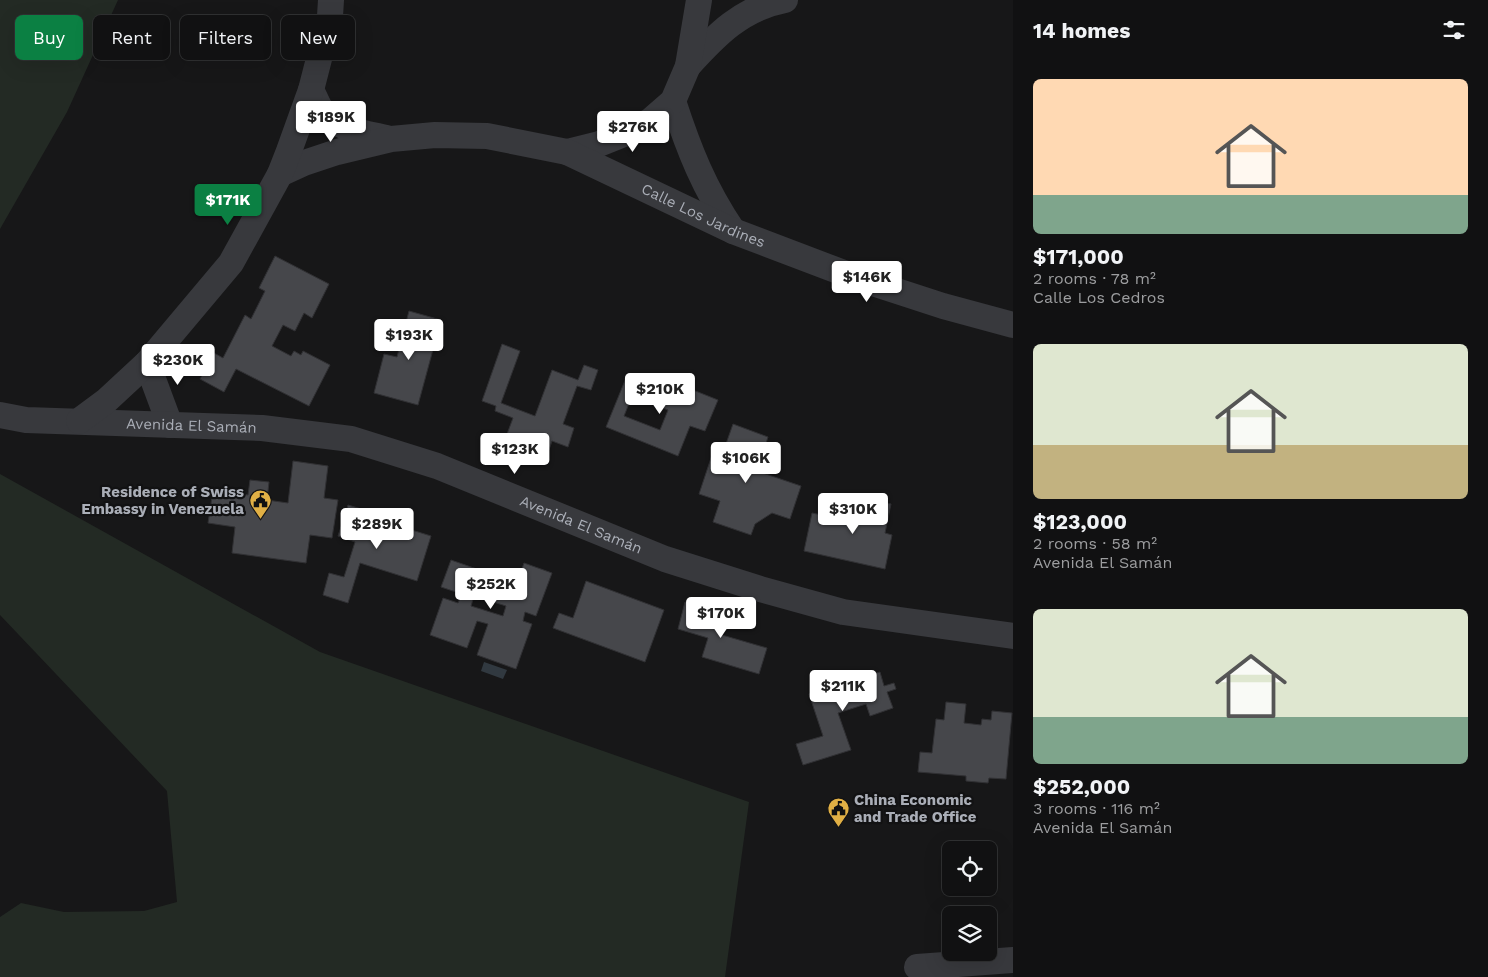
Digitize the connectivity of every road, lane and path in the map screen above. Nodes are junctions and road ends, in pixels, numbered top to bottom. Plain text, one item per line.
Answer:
1 (331, 0) edge
2 (699, 0) edge
3 (785, 0) edge
4 (688, 66) junction
5 (311, 90) junction
6 (673, 101) junction
7 (391, 139) junction
8 (567, 152) junction
9 (280, 174) junction
10 (733, 231) junction
11 (1013, 325) edge
12 (146, 363) junction
13 (0, 416) edge
14 (79, 421) junction
15 (170, 425) junction
16 (1013, 636) edge
17 (1013, 960) edge
18 (918, 967) dead end

1 - 5 street
2 - 4 street
3 - 4 street
4 - 6 street
5 - 7 street, Calle Los Jardines
5 - 9 street
6 - 8 street
6 - 10 street
7 - 8 street, Calle Los Jardines
7 - 9 street, Calle Los Jardines
8 - 10 street, Calle Los Jardines
9 - 12 street
10 - 11 street, Calle Los Jardines
12 - 14 street
12 - 15 street
13 - 14 street, Avenida El Samán
14 - 15 street, Avenida El Samán
15 - 16 street, Avenida El Samán
17 - 18 street

